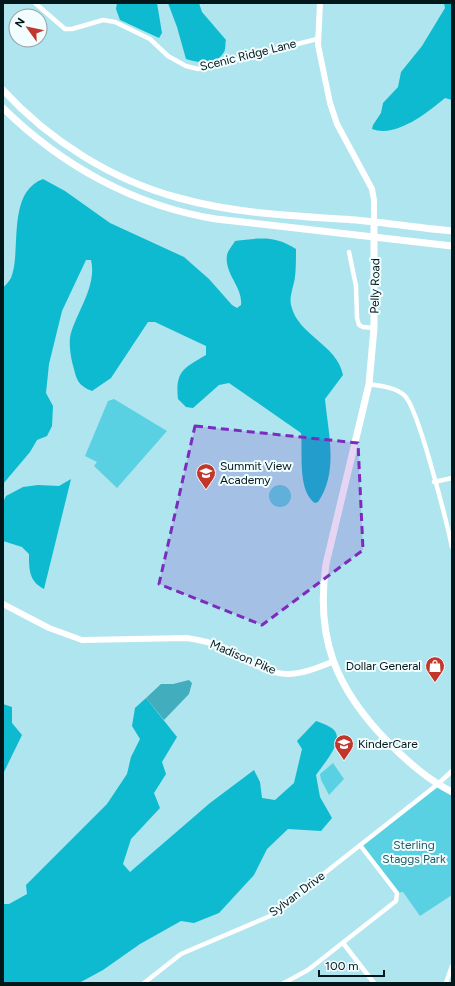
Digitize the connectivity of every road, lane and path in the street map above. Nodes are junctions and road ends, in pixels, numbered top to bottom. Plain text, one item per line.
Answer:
1 (35, 3) edge
2 (320, 3) edge
3 (317, 39) junction
4 (3, 90) edge
5 (3, 108) edge
6 (374, 222) junction
7 (452, 231) edge
8 (375, 236) junction
9 (452, 246) edge
10 (350, 252) dead end
11 (374, 328) junction
12 (369, 384) junction
13 (452, 478) edge
14 (434, 482) junction
15 (452, 545) edge
16 (3, 604) edge
17 (332, 662) junction
18 (452, 770) edge
19 (438, 784) junction
20 (452, 792) edge
21 (360, 845) junction
22 (343, 943) junction
23 (452, 966) edge
24 (144, 983) edge
25 (284, 983) edge
26 (374, 983) edge
27 (446, 983) edge

1 - 3 street, Scenic Ridge Lane
2 - 3 street, Pelly Road
3 - 6 street, Pelly Road
4 - 6 main road
5 - 8 main road
6 - 7 main road
6 - 8 main road, Pelly Road
8 - 9 main road
8 - 11 main road, Pelly Road
10 - 11 street
11 - 12 main road, Pelly Road
12 - 14 street
12 - 17 main road, Pelly Road
13 - 14 street
14 - 15 street
16 - 17 street, Madison Pike
17 - 19 main road
18 - 19 street, Sylvan Drive
19 - 20 main road
19 - 21 street, Sylvan Drive
21 - 22 street
21 - 24 street, Sylvan Drive
22 - 25 street
22 - 26 street
23 - 27 street

